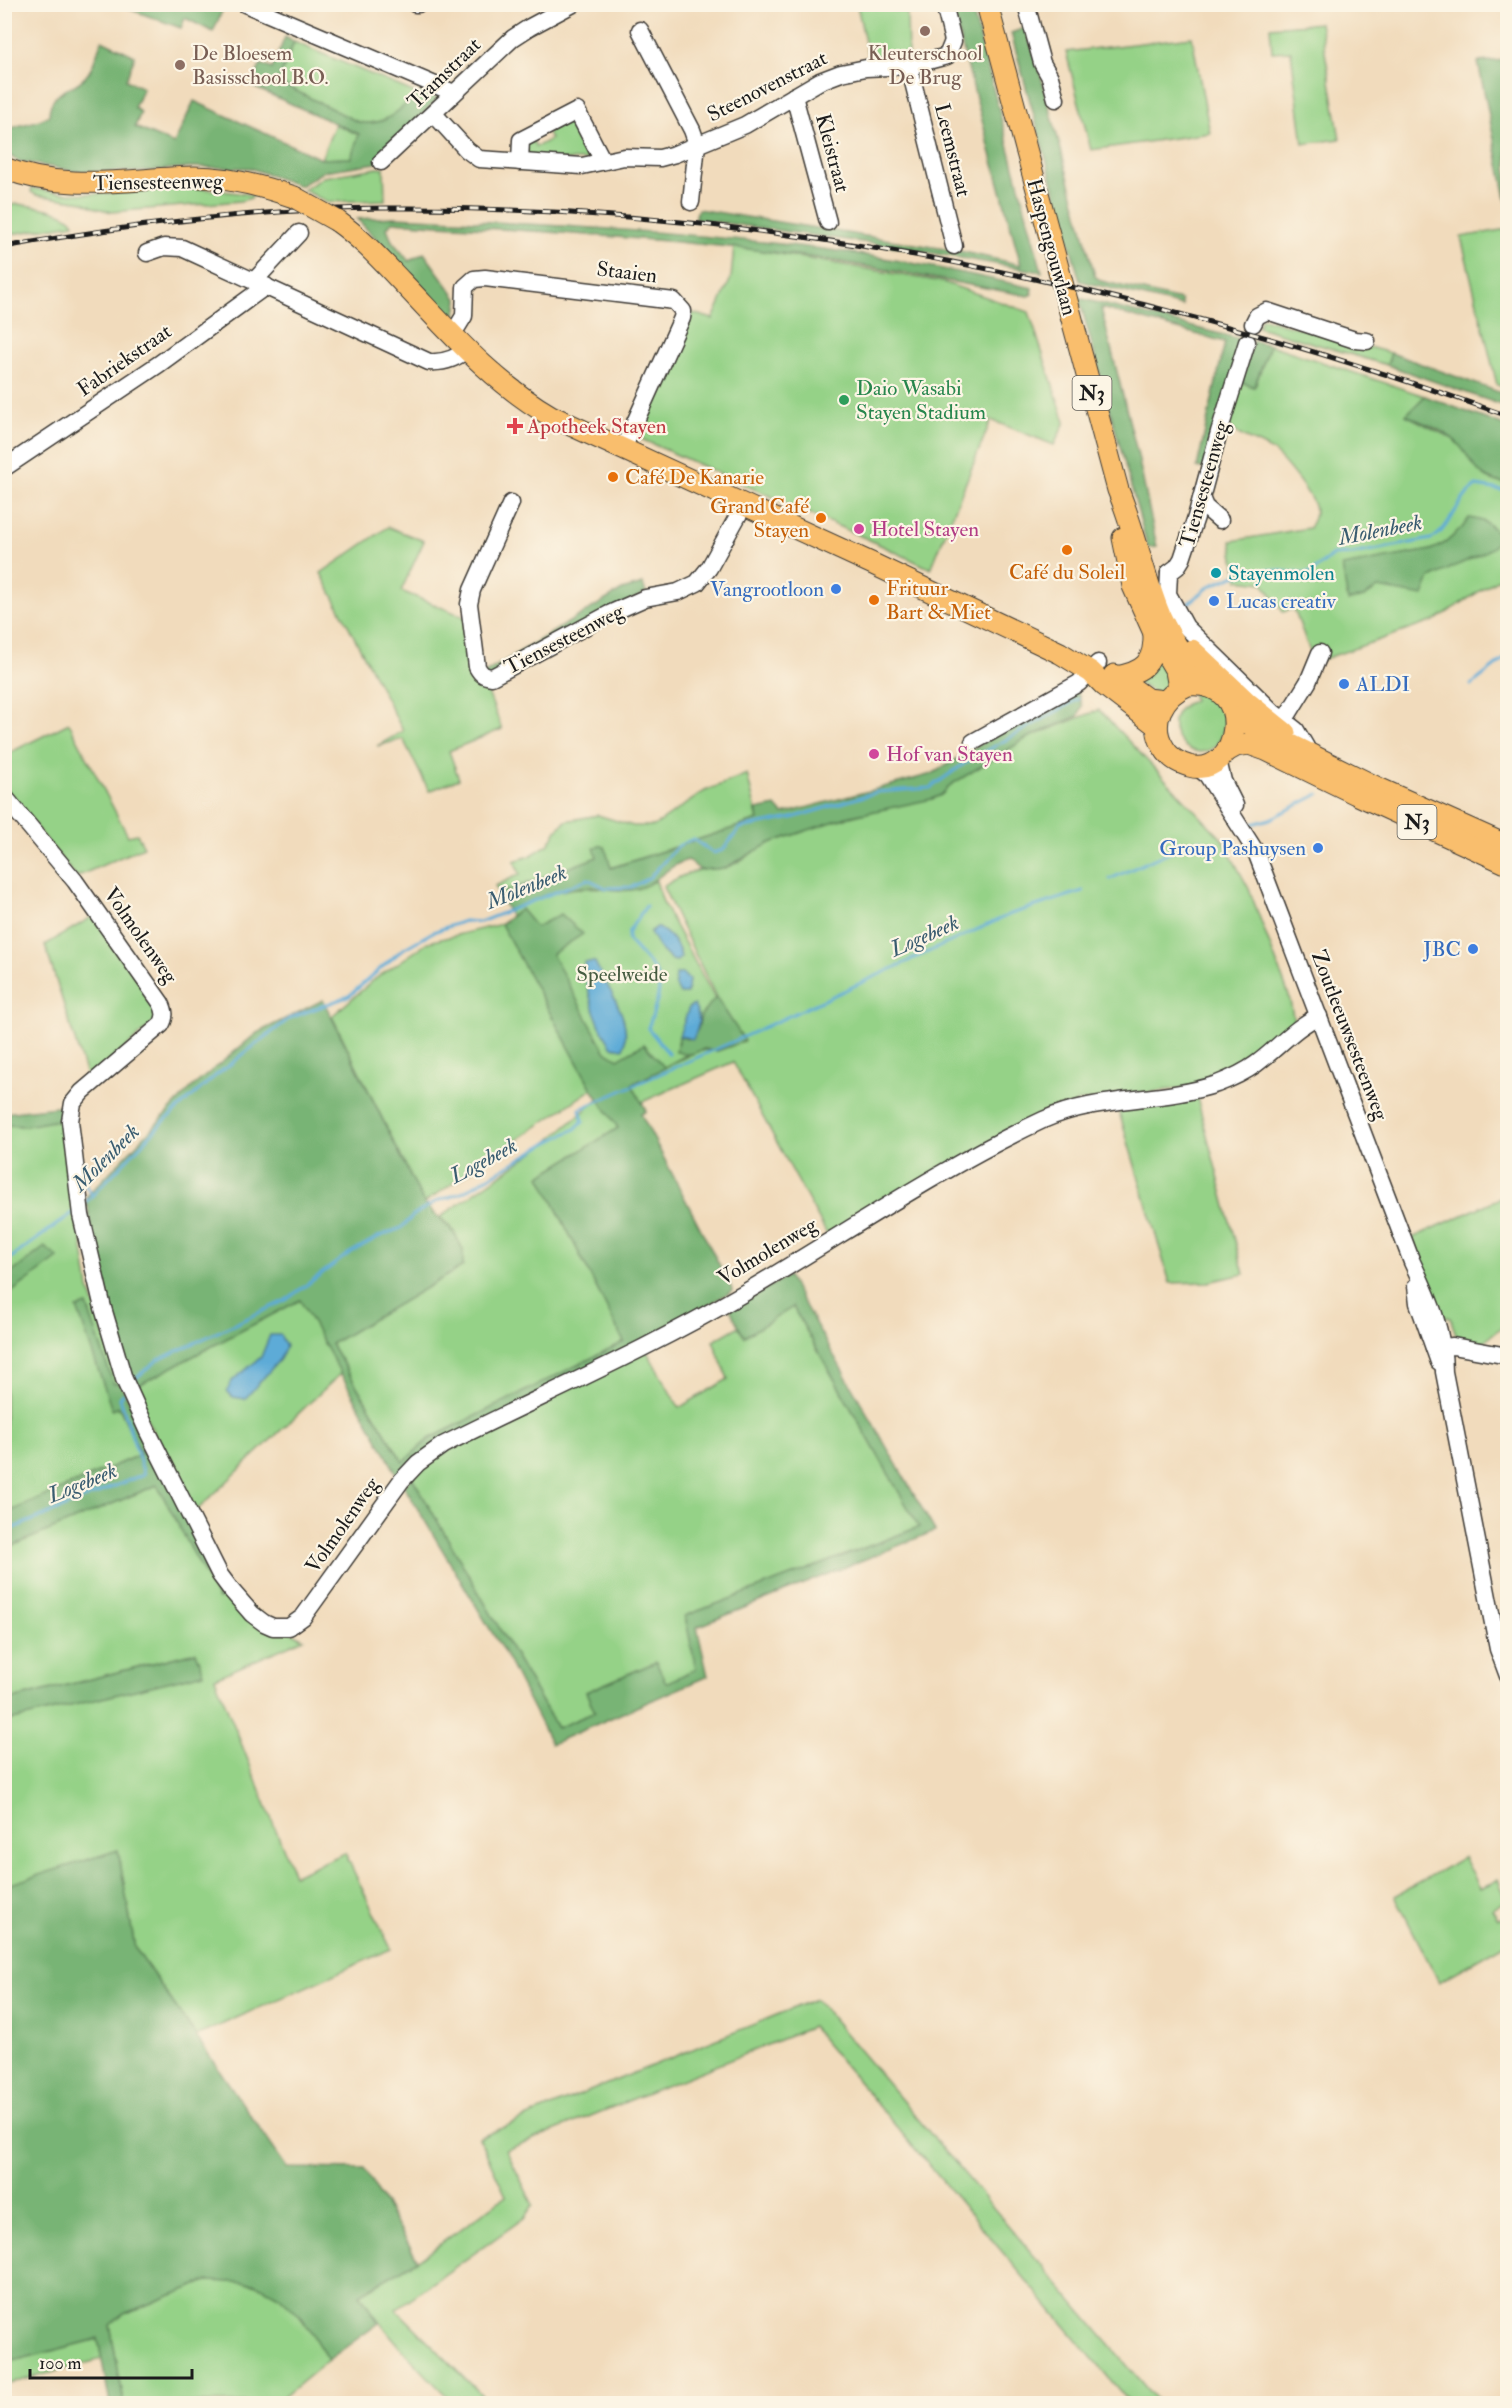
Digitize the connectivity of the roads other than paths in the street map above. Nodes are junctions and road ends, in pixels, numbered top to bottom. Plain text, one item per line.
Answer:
1 (244, 4) edge
2 (573, 4) edge
3 (944, 4) edge
4 (987, 4) edge
5 (1026, 4) edge
6 (640, 30) dead end
7 (909, 66) junction
8 (454, 93) junction
9 (794, 96) junction
10 (1056, 99) dead end
11 (434, 114) junction
12 (697, 144) junction
13 (603, 161) junction
14 (381, 162) dead end
15 (520, 162) junction
16 (4, 168) edge
17 (691, 202) dead end
18 (828, 222) dead end
19 (299, 233) dead end
20 (954, 246) dead end
21 (147, 253) dead end
22 (260, 283) junction
23 (1255, 320) dead end
24 (1367, 340) dead end
25 (460, 342) junction
26 (1247, 342) dead end
27 (623, 450) junction
28 (4, 468) edge
29 (1118, 490) junction
30 (1202, 500) junction
31 (511, 504) dead end
32 (744, 505) junction
33 (1220, 520) dead end
34 (1143, 564) junction
35 (1169, 573) junction
36 (1151, 586) junction
37 (1154, 633) junction
38 (1320, 652) dead end
39 (1094, 668) junction
40 (1116, 677) junction
41 (1206, 686) junction
42 (1172, 695) junction
43 (1235, 717) junction
44 (1284, 721) junction
45 (1157, 726) junction
46 (973, 742) dead end
47 (1314, 753) junction
48 (1223, 756) junction
49 (1198, 768) junction
50 (4, 796) edge
51 (1241, 826) junction
52 (1508, 846) edge
53 (1508, 864) edge
54 (1319, 1016) junction
55 (1439, 1348) junction
56 (1508, 1356) edge
57 (1508, 1676) edge

1 - 8 street
2 - 8 street, Tramstraat
3 - 7 street, Steenovenstraat
4 - 29 main road, Haspengouwlaan / N3
5 - 10 street
6 - 12 street, Steenovenstraat
7 - 9 street, Steenovenstraat
7 - 20 street, Leemstraat
8 - 11 street, Tramstraat
9 - 12 street, Steenovenstraat
9 - 18 street, Kleistraat
11 - 14 street, Tramstraat
11 - 15 street, Steenovenstraat
12 - 13 street, Steenovenstraat
12 - 17 street, Steenovenstraat
13 - 15 street, Steenovenstraat
13 - 15 street
16 - 25 main road, Tiensesteenweg, bridge
19 - 22 street
21 - 22 street
22 - 25 street
22 - 28 street, Fabriekstraat
23 - 24 street
25 - 27 main road, Tiensesteenweg
25 - 27 street, Staaien
26 - 30 street, Tiensesteenweg
27 - 32 main road, Tiensesteenweg
29 - 34 main road, Haspengouwlaan / N3
29 - 37 main road, Haspengouwlaan / N3
30 - 33 street
30 - 35 street, Tiensesteenweg
31 - 32 street, Tiensesteenweg
32 - 39 main road, Tiensesteenweg
34 - 35 street
34 - 36 main road, Haspengouwlaan / N3
35 - 44 street, Tiensesteenweg
36 - 41 main road, Haspengouwlaan / N3
36 - 47 main road
37 - 40 main road
37 - 42 main road, Haspengouwlaan / N3
38 - 44 street
39 - 40 main road, Tiensesteenweg
39 - 45 main road, Tiensesteenweg
39 - 46 street
40 - 42 main road, Tiensesteenweg
41 - 42 main road
41 - 43 main road, N3
42 - 45 main road
43 - 47 main road, Tiensesteenweg / N3
43 - 48 main road
44 - 47 street, Tiensesteenweg
45 - 49 main road
47 - 52 main road, Tiensesteenweg / N3
48 - 49 main road, N3
48 - 51 street, Zoutleeuwsesteenweg
48 - 53 main road, N3
49 - 51 street, Zoutleeuwsesteenweg
50 - 54 street, Volmolenweg
51 - 54 street, Zoutleeuwsesteenweg
54 - 55 street, Zoutleeuwsesteenweg
55 - 56 street
55 - 57 street, Zoutleeuwsesteenweg

